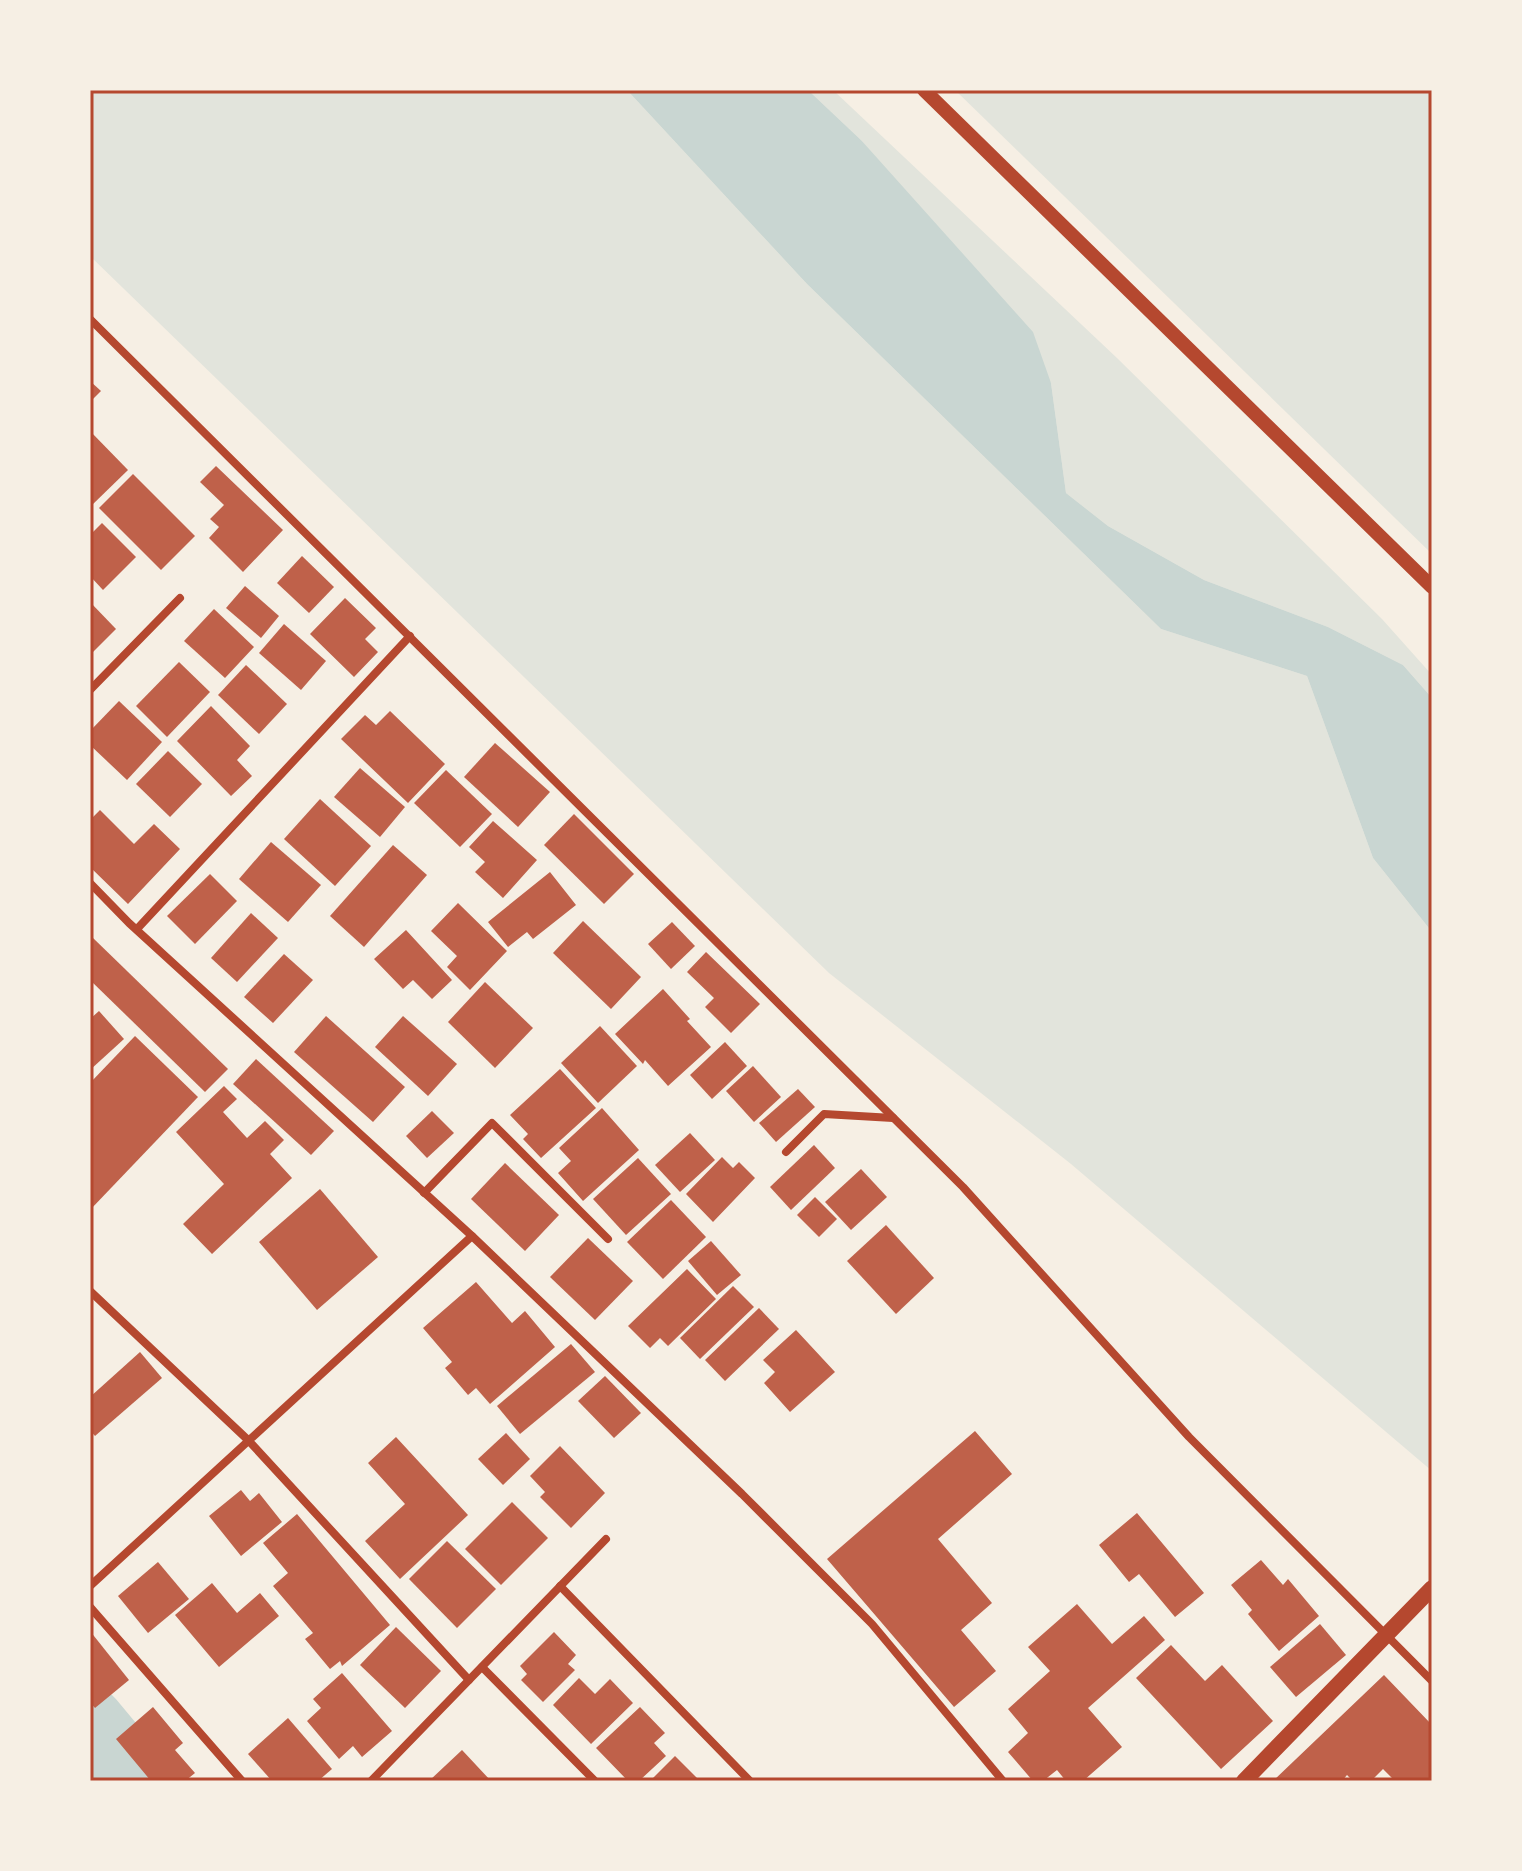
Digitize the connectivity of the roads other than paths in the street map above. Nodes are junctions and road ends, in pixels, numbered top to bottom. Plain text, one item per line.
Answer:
1 (924, 90) edge
2 (90, 319) edge
3 (1432, 587) edge
4 (180, 598) dead end
5 (410, 636) junction
6 (90, 690) edge
7 (90, 883) edge
8 (137, 929) junction
9 (894, 1118) junction
10 (786, 1152) dead end
11 (424, 1193) junction
12 (472, 1236) junction
13 (608, 1239) dead end
14 (90, 1291) edge
15 (248, 1440) junction
16 (606, 1539) dead end
17 (90, 1586) edge
18 (560, 1586) junction
19 (1432, 1588) edge
20 (90, 1607) edge
21 (1388, 1634) junction
22 (482, 1667) junction
23 (469, 1680) junction
24 (1432, 1681) edge
25 (242, 1781) edge
26 (371, 1781) edge
27 (595, 1781) edge
28 (750, 1781) edge
29 (1003, 1781) edge
30 (1244, 1781) edge

1 - 3 street
2 - 5 street
4 - 6 street
5 - 8 street
5 - 9 street
7 - 8 street
8 - 11 street
9 - 10 street
9 - 21 street
11 - 12 street
11 - 13 street
12 - 15 street
12 - 29 street
14 - 15 street
15 - 17 street
15 - 23 street
16 - 18 street
18 - 22 street
18 - 28 street
19 - 21 main road
20 - 25 street
21 - 24 street
21 - 30 main road
22 - 23 street
22 - 27 street
23 - 26 street

